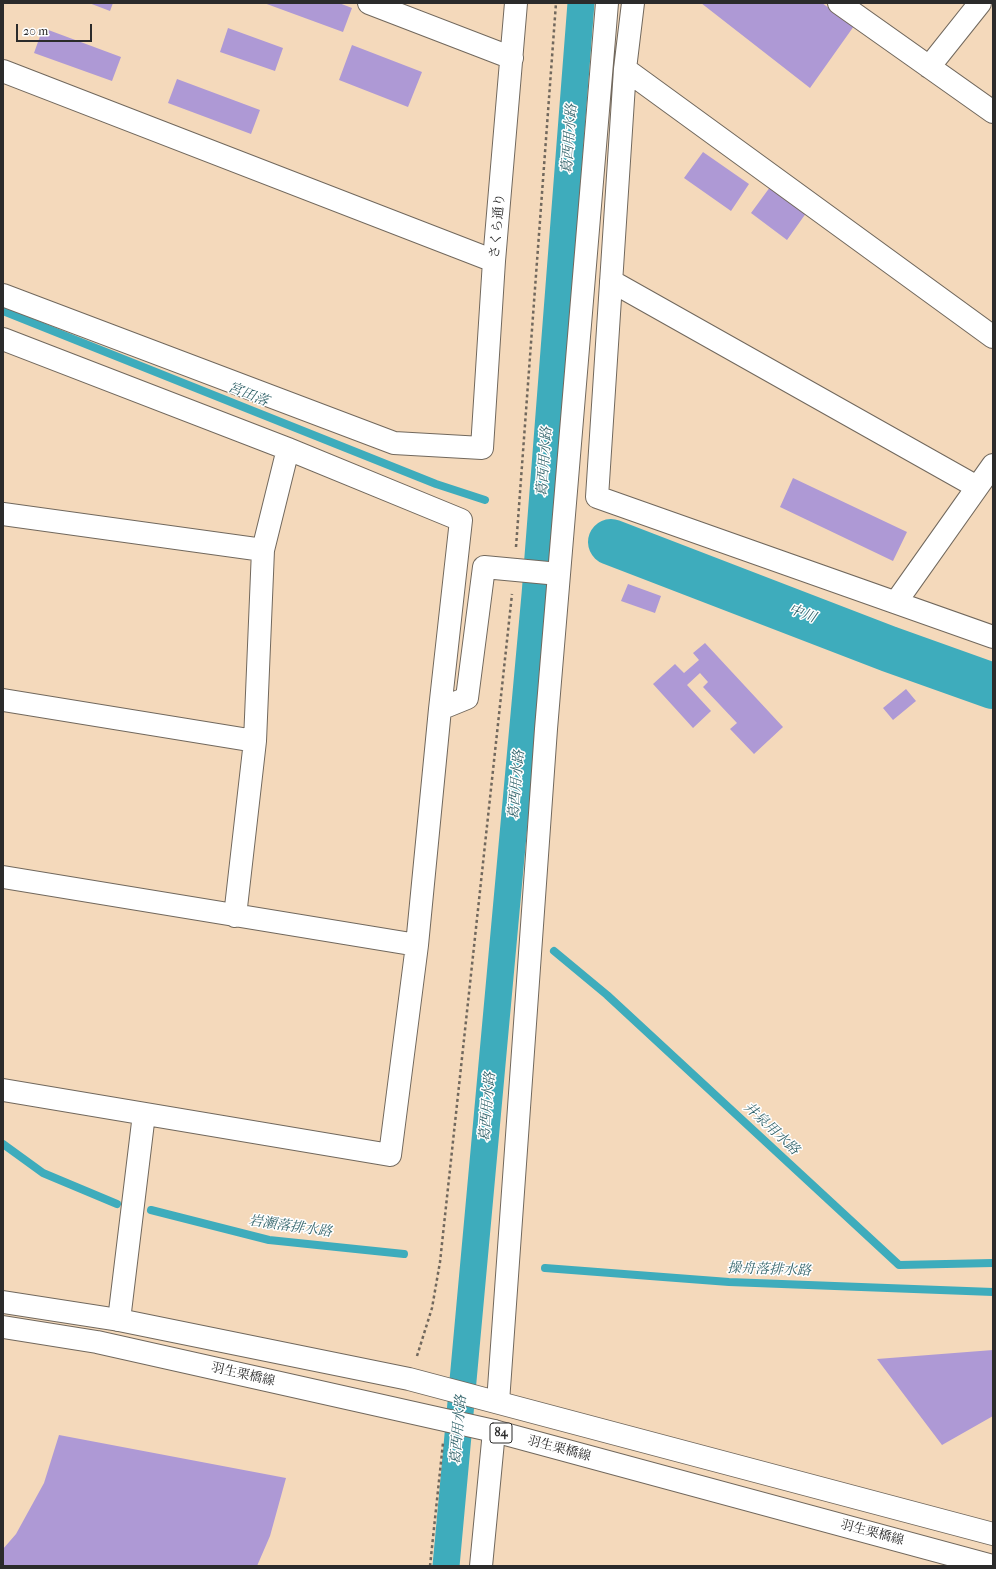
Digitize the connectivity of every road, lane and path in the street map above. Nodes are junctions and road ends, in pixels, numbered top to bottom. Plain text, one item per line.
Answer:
1 (369, 3) edge
2 (516, 3) edge
3 (556, 3) edge
4 (607, 3) edge
5 (633, 3) edge
6 (839, 3) edge
7 (980, 3) edge
8 (512, 58) junction
9 (929, 67) junction
10 (625, 69) junction
11 (3, 71) edge
12 (993, 112) edge
13 (494, 261) junction
14 (611, 281) junction
15 (3, 295) edge
16 (993, 337) edge
17 (3, 339) edge
18 (288, 449) junction
19 (993, 465) edge
20 (977, 487) junction
21 (3, 514) edge
22 (263, 550) junction
23 (515, 570) junction
24 (559, 574) junction
25 (896, 602) junction
26 (993, 638) edge
27 (3, 700) edge
28 (440, 709) junction
29 (255, 741) junction
30 (3, 877) edge
31 (235, 916) junction
32 (417, 945) junction
33 (3, 1090) edge
34 (144, 1114) junction
35 (3, 1302) edge
36 (119, 1320) junction
37 (3, 1327) edge
38 (409, 1379) junction
39 (498, 1402) junction
40 (445, 1420) junction
41 (494, 1431) junction
42 (993, 1534) edge
43 (430, 1566) edge
44 (481, 1566) edge
45 (993, 1566) edge

1 - 8 street
2 - 8 street, さくら通り
3 - 23 path
4 - 24 street
5 - 10 street
6 - 9 street
7 - 9 street
8 - 13 street, さくら通り
9 - 12 street
10 - 14 street
10 - 16 street
11 - 13 street
13 - 15 street, さくら通り
14 - 20 street
14 - 25 street
17 - 18 street
18 - 22 street
18 - 28 street
19 - 20 street
20 - 25 street
21 - 22 street
22 - 29 street
23 - 24 street
23 - 28 street
23 - 38 path
24 - 39 street
25 - 26 street
27 - 29 street
28 - 32 street
29 - 31 street
30 - 31 street
31 - 32 street
32 - 34 street
33 - 34 street
34 - 36 street
35 - 36 street, 84
36 - 38 street, 84
37 - 40 street, 羽生栗橋線 / 84
38 - 39 street, 84
39 - 42 street, 84
40 - 41 street, 羽生栗橋線 / 84
40 - 43 path
41 - 44 street
41 - 45 street, 羽生栗橋線 / 84

